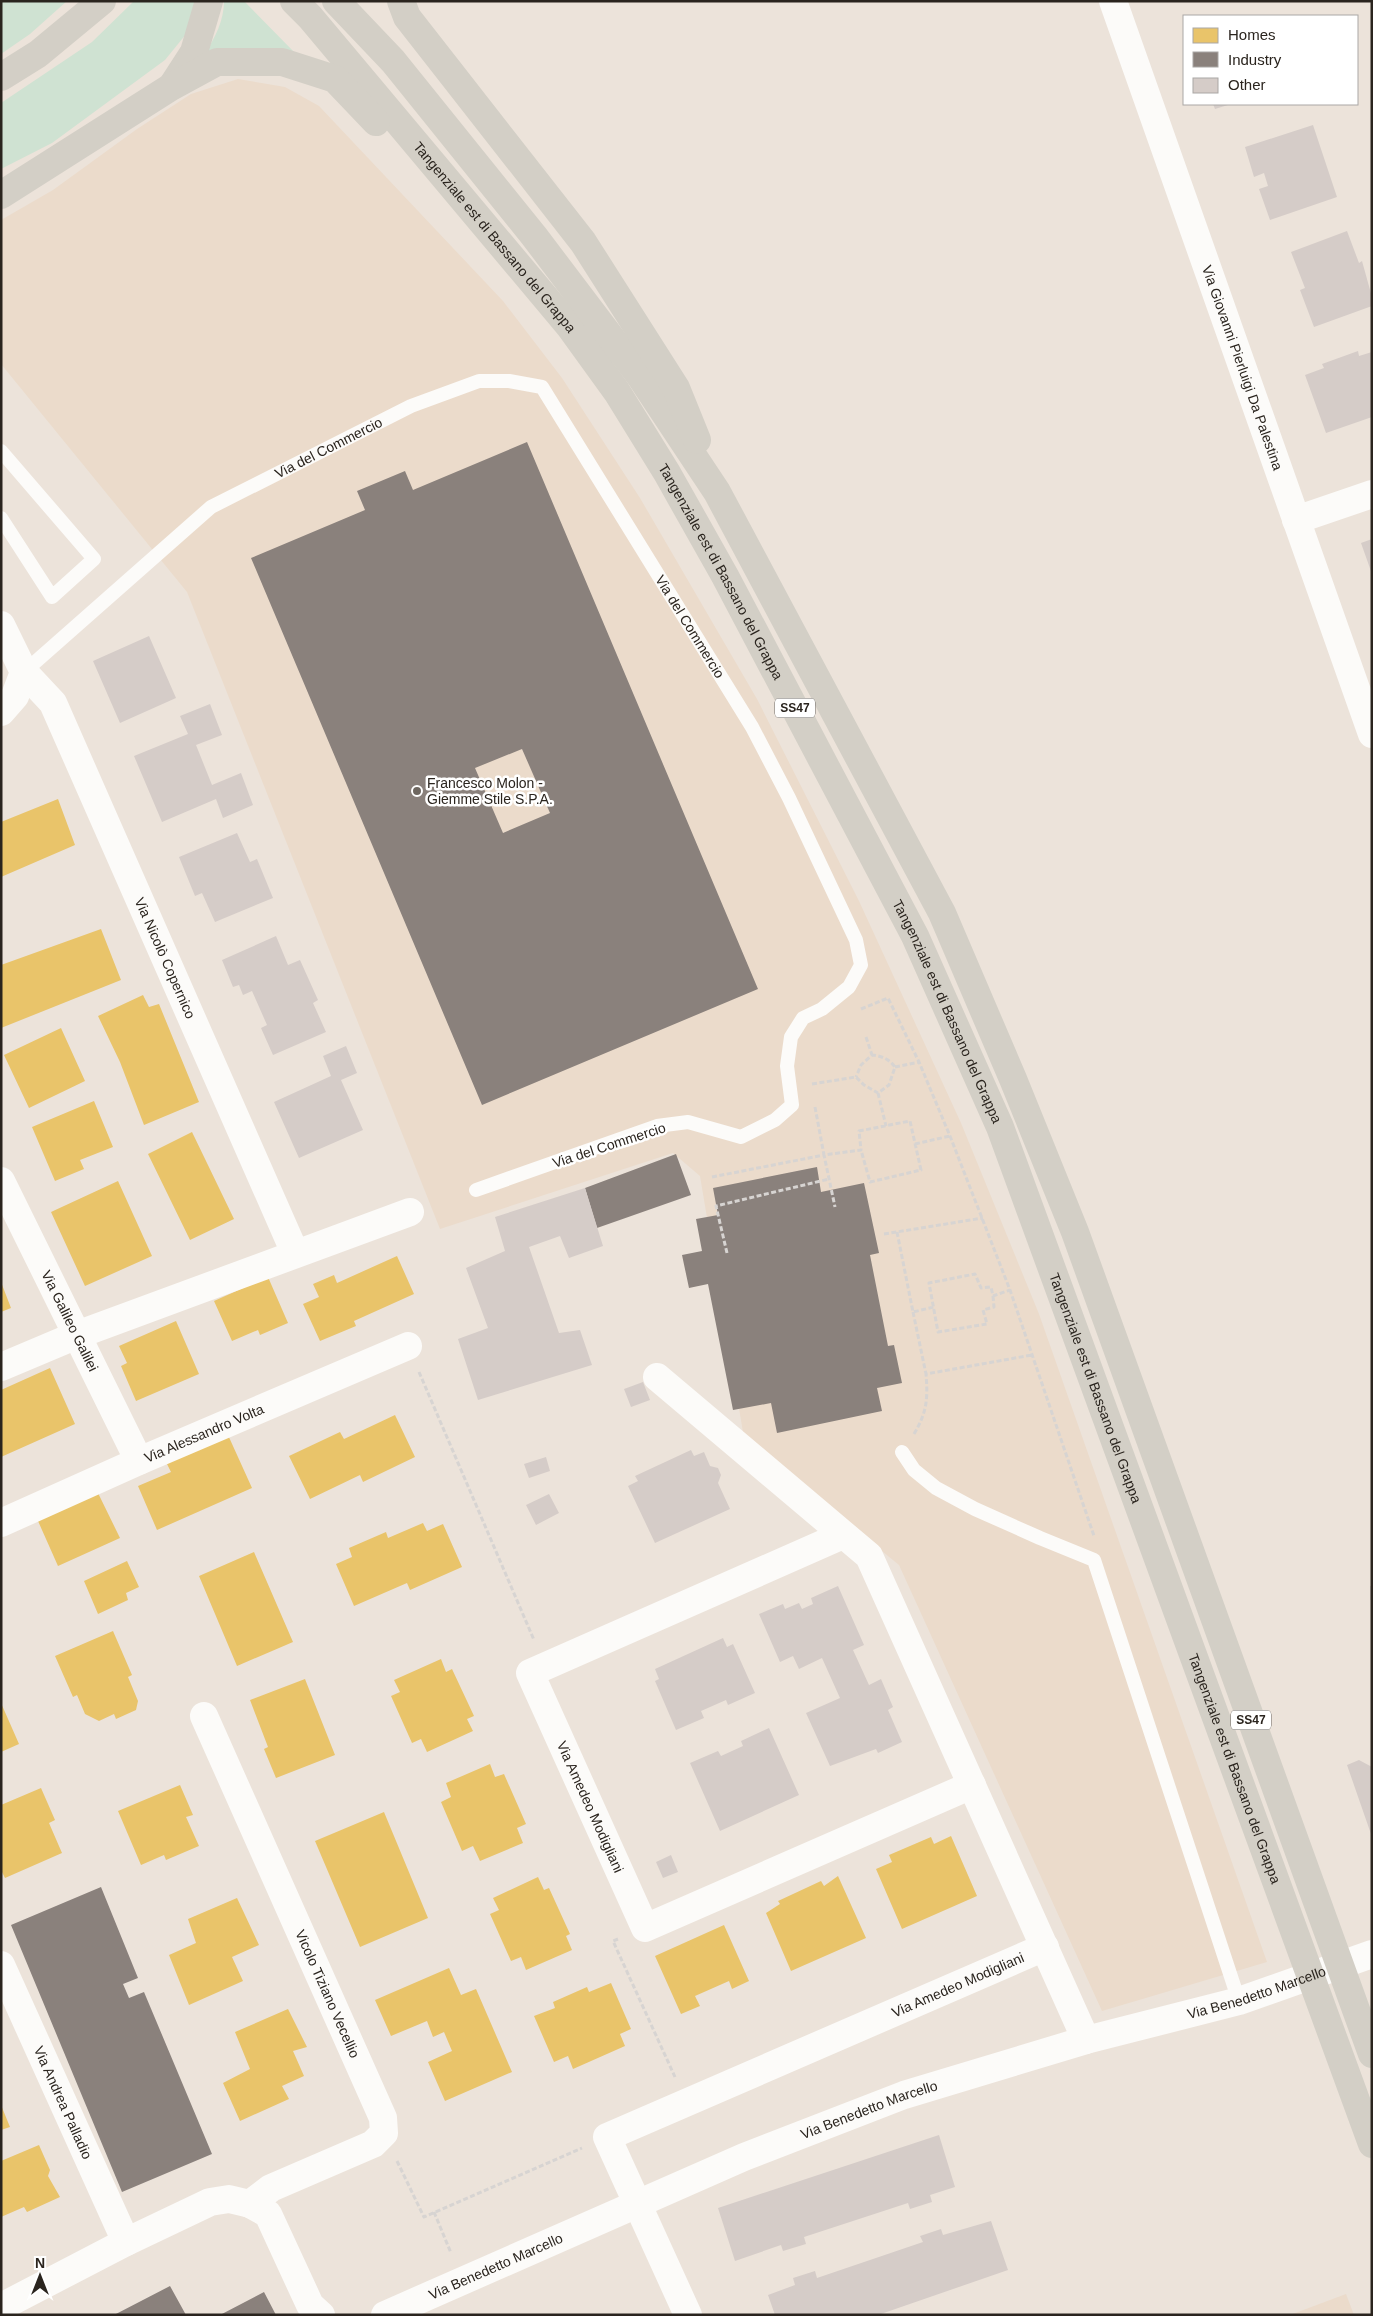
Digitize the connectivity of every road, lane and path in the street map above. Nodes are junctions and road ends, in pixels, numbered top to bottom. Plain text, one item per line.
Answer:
1 (102, 1) edge
2 (209, 1) edge
3 (294, 1) edge
4 (336, 1) edge
5 (401, 1) edge
6 (1113, 1) edge
7 (1, 77) edge
8 (171, 87) junction
9 (1, 195) edge
10 (570, 327) junction
11 (1, 450) edge
12 (717, 492) junction
13 (1372, 494) edge
14 (1, 518) edge
15 (1296, 520) junction
16 (1, 625) edge
17 (24, 672) junction
18 (1, 712) edge
19 (1372, 734) edge
20 (853, 1012) dead end
21 (866, 1037) dead end
22 (872, 1055) junction
23 (919, 1062) junction
24 (895, 1067) junction
25 (856, 1077) junction
26 (810, 1079) dead end
27 (811, 1084) junction
28 (813, 1093) dead end
29 (878, 1093) junction
30 (814, 1102) dead end
31 (886, 1126) junction
32 (950, 1136) junction
33 (915, 1144) junction
34 (861, 1150) junction
35 (824, 1155) junction
36 (712, 1177) dead end
37 (829, 1179) junction
38 (1, 1181) edge
39 (476, 1190) dead end
40 (835, 1207) dead end
41 (410, 1212) dead end
42 (983, 1218) junction
43 (897, 1232) junction
44 (884, 1234) dead end
45 (295, 1253) junction
46 (727, 1253) dead end
47 (1010, 1290) junction
48 (993, 1296) junction
49 (934, 1307) junction
50 (913, 1312) junction
51 (77, 1335) junction
52 (408, 1346) joint
53 (1032, 1355) junction
54 (1, 1367) edge
55 (926, 1374) junction
56 (657, 1376) dead end
57 (913, 1435) dead end
58 (902, 1452) dead end
59 (140, 1460) junction
60 (1, 1523) edge
61 (844, 1535) junction
62 (1094, 1537) dead end
63 (546, 1666) junction
64 (204, 1716) dead end
65 (972, 1785) junction
66 (645, 1928) junction
67 (1045, 1947) junction
68 (1372, 1954) edge
69 (1, 1965) edge
70 (1239, 2001) junction
71 (1086, 2040) junction
72 (1372, 2054) edge
73 (686, 2103) junction
74 (384, 2133) junction
75 (607, 2137) junction
76 (1372, 2144) edge
77 (250, 2204) junction
78 (637, 2204) junction
79 (434, 2212) junction
80 (126, 2242) junction
81 (463, 2280) junction
82 (1, 2307) edge
83 (321, 2315) edge
84 (385, 2315) edge
85 (688, 2315) edge

1 - 7 highway
2 - 8 highway
3 - 10 highway, Tangenziale est di Bassano del Grappa / SS47
4 - 12 highway, Tangenziale est di Bassano del Grappa / SS47
5 - 12 highway
6 - 15 street, Via Giovanni Pierluigi Da Palestina
8 - 9 highway
8 - 10 highway
10 - 76 highway, Tangenziale est di Bassano del Grappa / SS47
11 - 14 lane
12 - 72 highway, Tangenziale est di Bassano del Grappa / SS47
13 - 15 street
15 - 19 street, Via Giovanni Pierluigi Da Palestina
16 - 17 street
17 - 18 street, Via del Commercio
17 - 39 lane, Via del Commercio
17 - 45 street, Via Nicolò Copernico
20 - 23 path
21 - 22 path
22 - 24 path
22 - 25 path
23 - 24 path
23 - 32 path
24 - 29 path
25 - 27 path
25 - 29 path
26 - 27 path
27 - 28 path
29 - 31 path
30 - 35 path
31 - 33 path
31 - 34 path
32 - 33 path
32 - 42 path
33 - 34 path
34 - 35 path
35 - 36 path
35 - 37 path
37 - 40 path
37 - 46 path
38 - 51 street, Via Galileo Galilei
41 - 45 street
42 - 43 path
42 - 47 path
43 - 44 path
43 - 50 path
45 - 51 street
47 - 48 path
47 - 53 path
48 - 49 path
48 - 49 path
49 - 50 path
50 - 55 path
51 - 54 street
51 - 59 street, Via Galileo Galilei
52 - 59 street, Via Alessandro Volta
52 - 63 path
53 - 55 path
53 - 62 path
55 - 57 path
56 - 61 street
58 - 70 lane
59 - 60 street, Via Alessandro Volta
61 - 63 street, Via Amedeo Modigliani
61 - 65 street
63 - 66 street, Via Amedeo Modigliani
64 - 74 street, Vicolo Tiziano Vecellio
65 - 66 street
65 - 67 street
66 - 73 path
67 - 71 street
67 - 73 street, Via Amedeo Modigliani
68 - 70 street, Via Benedetto Marcello
69 - 80 street, Via Andrea Palladio
70 - 71 street, Via Benedetto Marcello
71 - 78 street, Via Benedetto Marcello
73 - 75 street, Via Amedeo Modigliani
74 - 77 street
74 - 79 path
75 - 78 street
75 - 79 path
77 - 80 street
77 - 83 street
78 - 81 street, Via Benedetto Marcello
78 - 85 street
79 - 81 path
80 - 82 street
81 - 84 street, Via Benedetto Marcello

